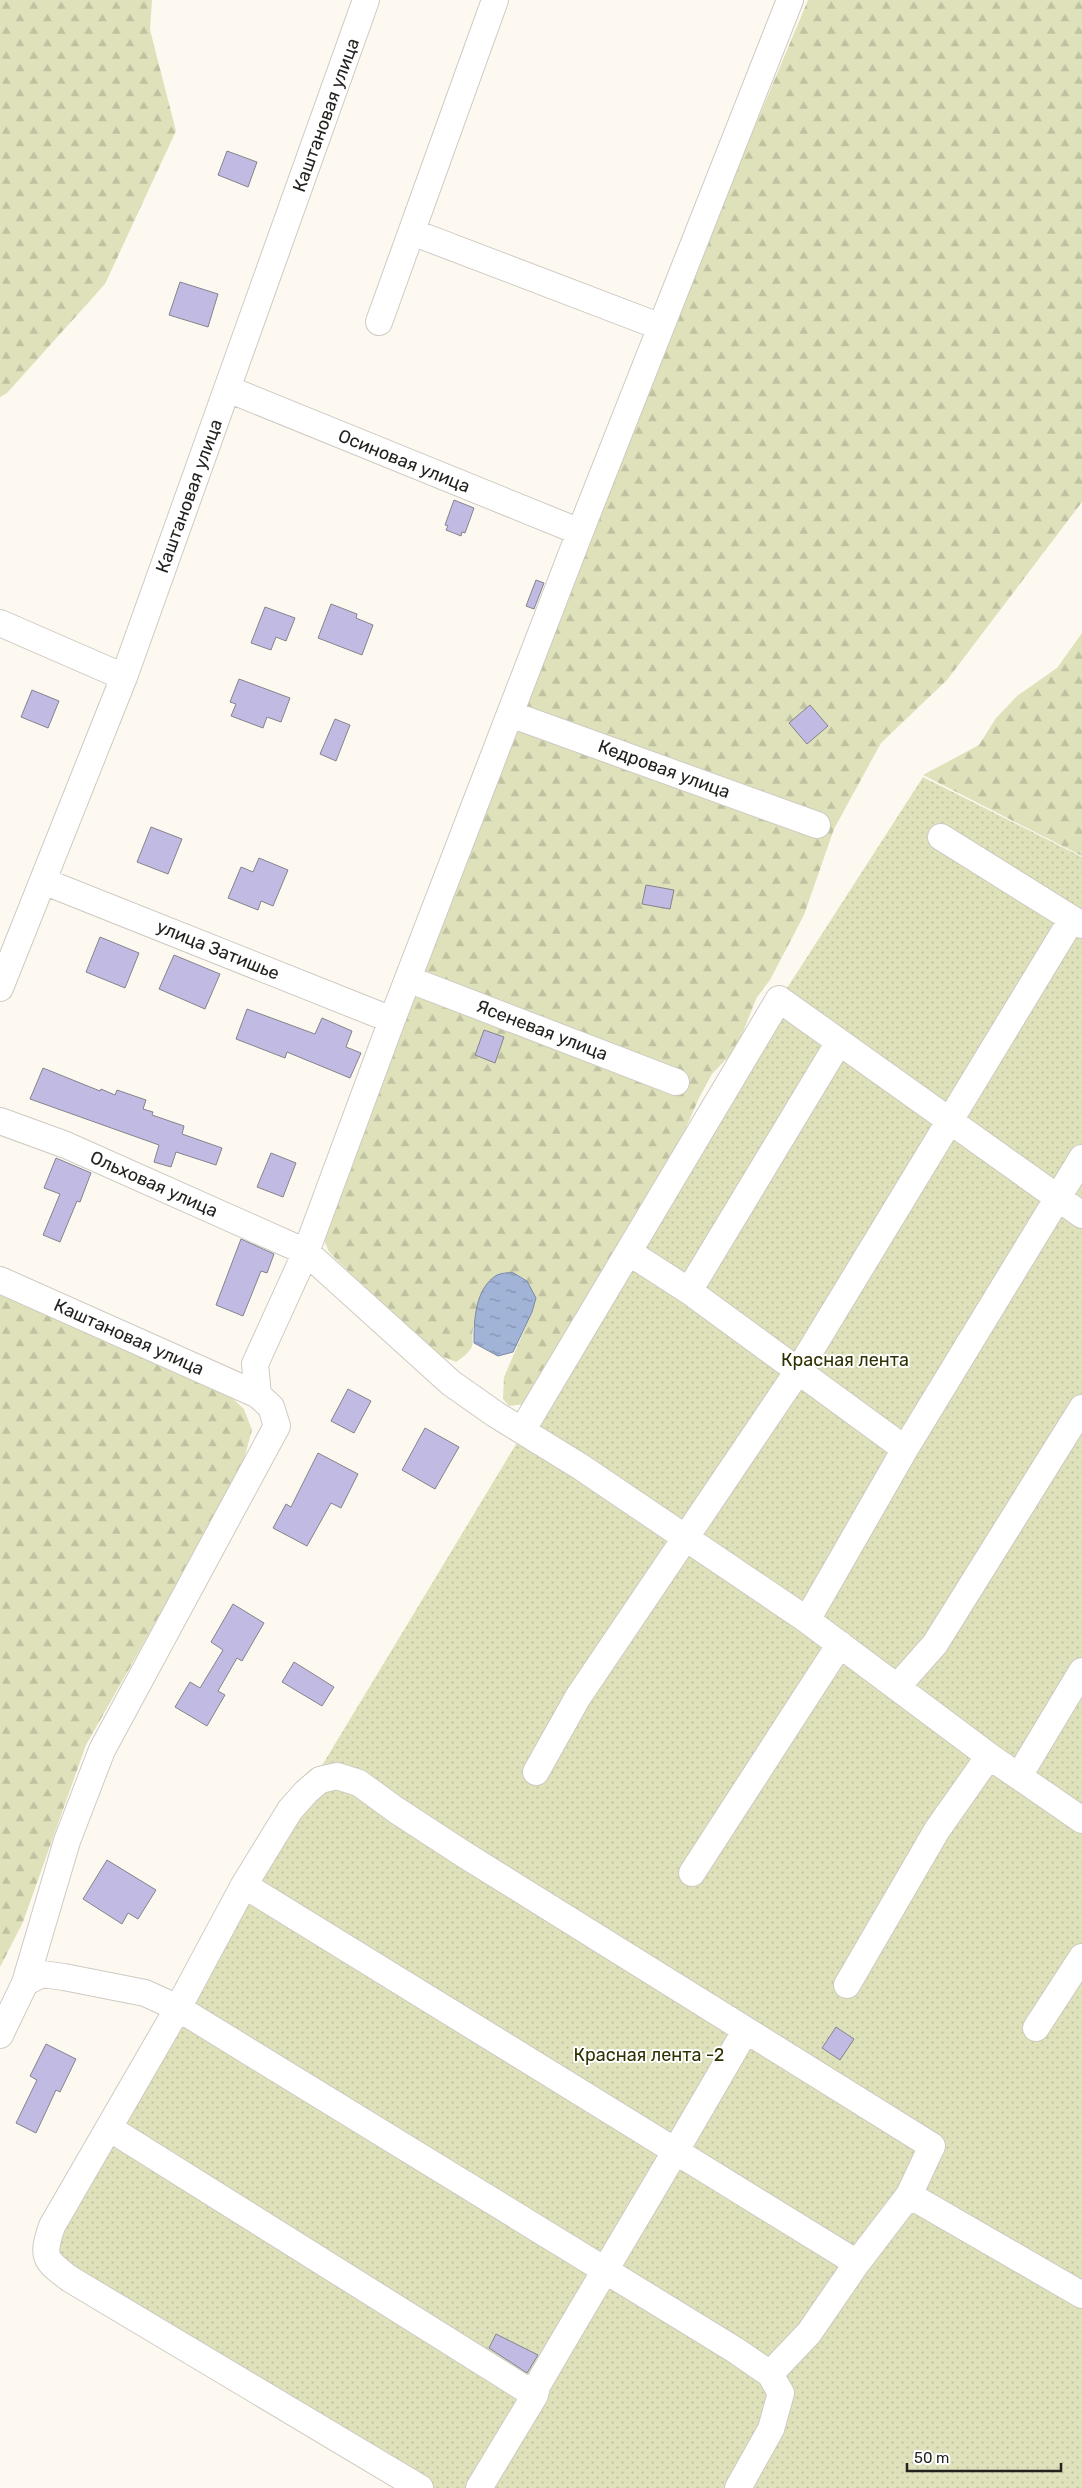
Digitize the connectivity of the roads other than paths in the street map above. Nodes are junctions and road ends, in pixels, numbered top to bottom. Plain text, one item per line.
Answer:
1 (366, 0) edge
2 (495, 0) edge
3 (790, 0) edge
4 (412, 232) junction
5 (379, 322) dead end
6 (661, 327) junction
7 (228, 389) junction
8 (580, 532) junction
9 (0, 623) edge
10 (124, 677) junction
11 (510, 714) junction
12 (817, 825) dead end
13 (941, 837) dead end
14 (43, 881) junction
15 (1077, 922) edge
16 (8, 947) edge
17 (408, 979) junction
18 (0, 988) edge
19 (392, 1020) junction
20 (839, 1042) junction
21 (676, 1082) dead end
22 (949, 1119) junction
23 (0, 1121) edge
24 (1082, 1158) edge
25 (1059, 1198) junction
26 (1082, 1215) edge
27 (306, 1252) junction
28 (630, 1253) junction
29 (0, 1280) edge
30 (689, 1291) junction
31 (798, 1371) junction
32 (258, 1395) junction
33 (1082, 1408) edge
34 (523, 1429) junction
35 (904, 1449) junction
36 (686, 1538) junction
37 (807, 1620) junction
38 (840, 1644) junction
39 (1082, 1671) edge
40 (897, 1687) junction
41 (990, 1756) junction
42 (536, 1772) dead end
43 (1019, 1776) junction
44 (1082, 1820) edge
45 (692, 1873) dead end
46 (244, 1885) junction
47 (1082, 1957) edge
48 (25, 1983) junction
49 (847, 1985) dead end
50 (178, 2008) junction
51 (1036, 2028) dead end
52 (745, 2031) junction
53 (0, 2035) edge
54 (109, 2128) junction
55 (676, 2152) junction
56 (909, 2196) junction
57 (857, 2263) junction
58 (604, 2270) junction
59 (1082, 2295) edge
60 (770, 2374) junction
61 (535, 2395) junction
62 (420, 2488) edge
63 (479, 2488) edge
64 (738, 2488) edge

1 - 7 street, Каштановая улица
2 - 4 street
3 - 6 street
4 - 5 street
4 - 6 street
6 - 8 street
7 - 8 street, Осиновая улица
7 - 10 street, Каштановая улица
8 - 11 street
9 - 10 street
10 - 14 street, Каштановая улица
11 - 12 street, Кедровая улица
11 - 17 street
13 - 15 street
14 - 16 street, Каштановая улица
14 - 19 street, улица Затишье
15 - 22 street
16 - 18 street, Каштановая улица
17 - 19 street
17 - 21 street, Ясеневая улица
19 - 27 street
20 - 22 street
20 - 28 street
20 - 30 street
22 - 25 street
22 - 31 street
23 - 27 street, Ольховая улица
24 - 25 street
25 - 26 street
25 - 35 street
27 - 32 street
27 - 34 street, Ольховая улица
28 - 30 street
28 - 34 street
29 - 32 street, Каштановая улица
30 - 31 street
31 - 35 street
31 - 36 street
32 - 48 street
33 - 40 street
34 - 36 street, Ольховая улица
35 - 37 street
36 - 37 street, Ольховая улица
36 - 42 street
37 - 38 street, Ольховая улица
38 - 40 street, Ольховая улица
38 - 45 street
39 - 43 street
40 - 41 street, Ольховая улица
41 - 43 street, Ольховая улица
41 - 49 street
43 - 44 street, Ольховая улица
46 - 50 street
46 - 52 street
46 - 55 street
47 - 51 street
48 - 50 street
48 - 53 street
50 - 54 street
50 - 58 street
52 - 55 street
52 - 56 street
54 - 61 street
54 - 62 street
55 - 57 street
55 - 58 street
56 - 57 street
56 - 59 street
57 - 60 street
58 - 60 street
58 - 61 street
60 - 64 street
61 - 63 street

